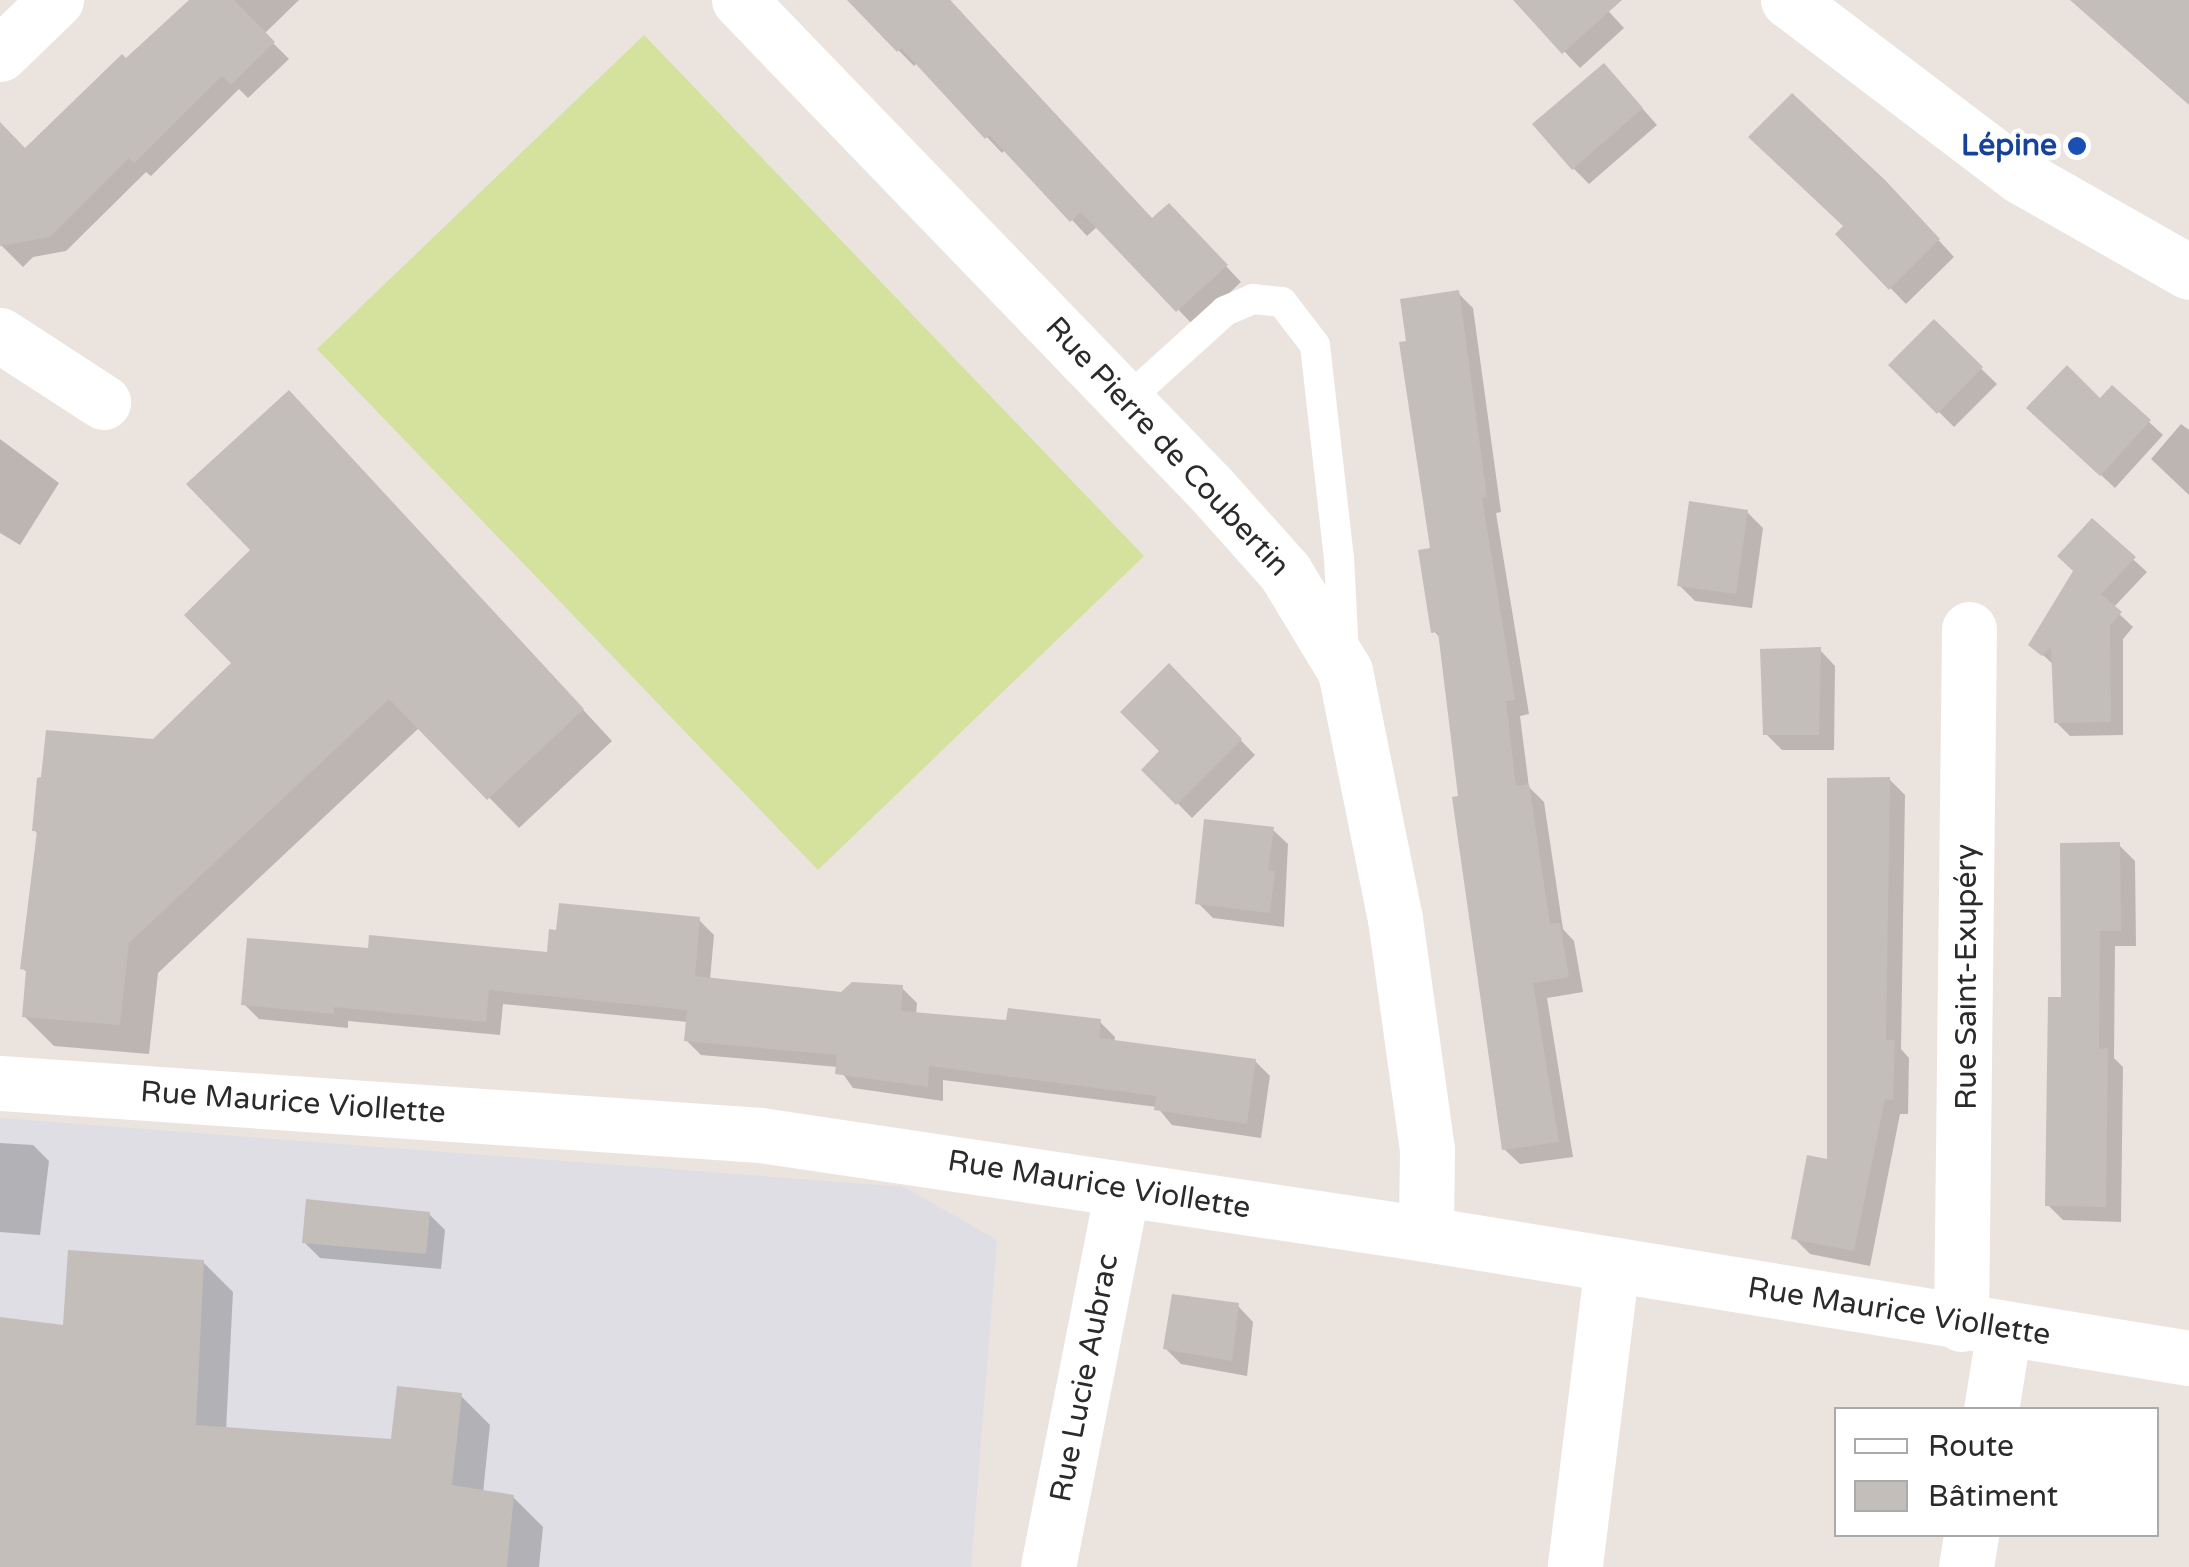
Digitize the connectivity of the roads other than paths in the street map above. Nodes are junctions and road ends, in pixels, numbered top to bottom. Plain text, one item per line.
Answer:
1 (56, 0) edge
2 (739, 0) edge
3 (1788, 0) edge
4 (0, 54) edge
5 (2189, 272) edge
6 (0, 335) edge
7 (1128, 399) junction
8 (103, 402) dead end
9 (1969, 630) dead end
10 (1345, 672) junction
11 (0, 1083) edge
12 (1122, 1189) junction
13 (1426, 1234) junction
14 (1612, 1265) junction
15 (1982, 1327) junction
16 (2189, 1358) edge
17 (1991, 1407) edge
18 (1971, 1537) edge
19 (1575, 1565) edge
20 (1048, 1567) edge
21 (1966, 1567) edge

1 - 4 street
2 - 7 street, Rue Pierre de Coubertin
3 - 5 street
6 - 8 street
7 - 10 street, Rue Pierre de Coubertin
7 - 10 lane
9 - 15 street, Rue Saint-Exupéry
10 - 13 street, Rue Pierre de Coubertin
11 - 12 street, Rue Maurice Viollette
12 - 13 street, Rue Maurice Viollette
12 - 20 street, Rue Lucie Aubrac
13 - 14 street, Rue Maurice Viollette
14 - 15 street, Rue Maurice Viollette
14 - 19 street
15 - 16 street, Rue Maurice Viollette
15 - 17 street, Rue Saint-Exupéry
18 - 21 street

